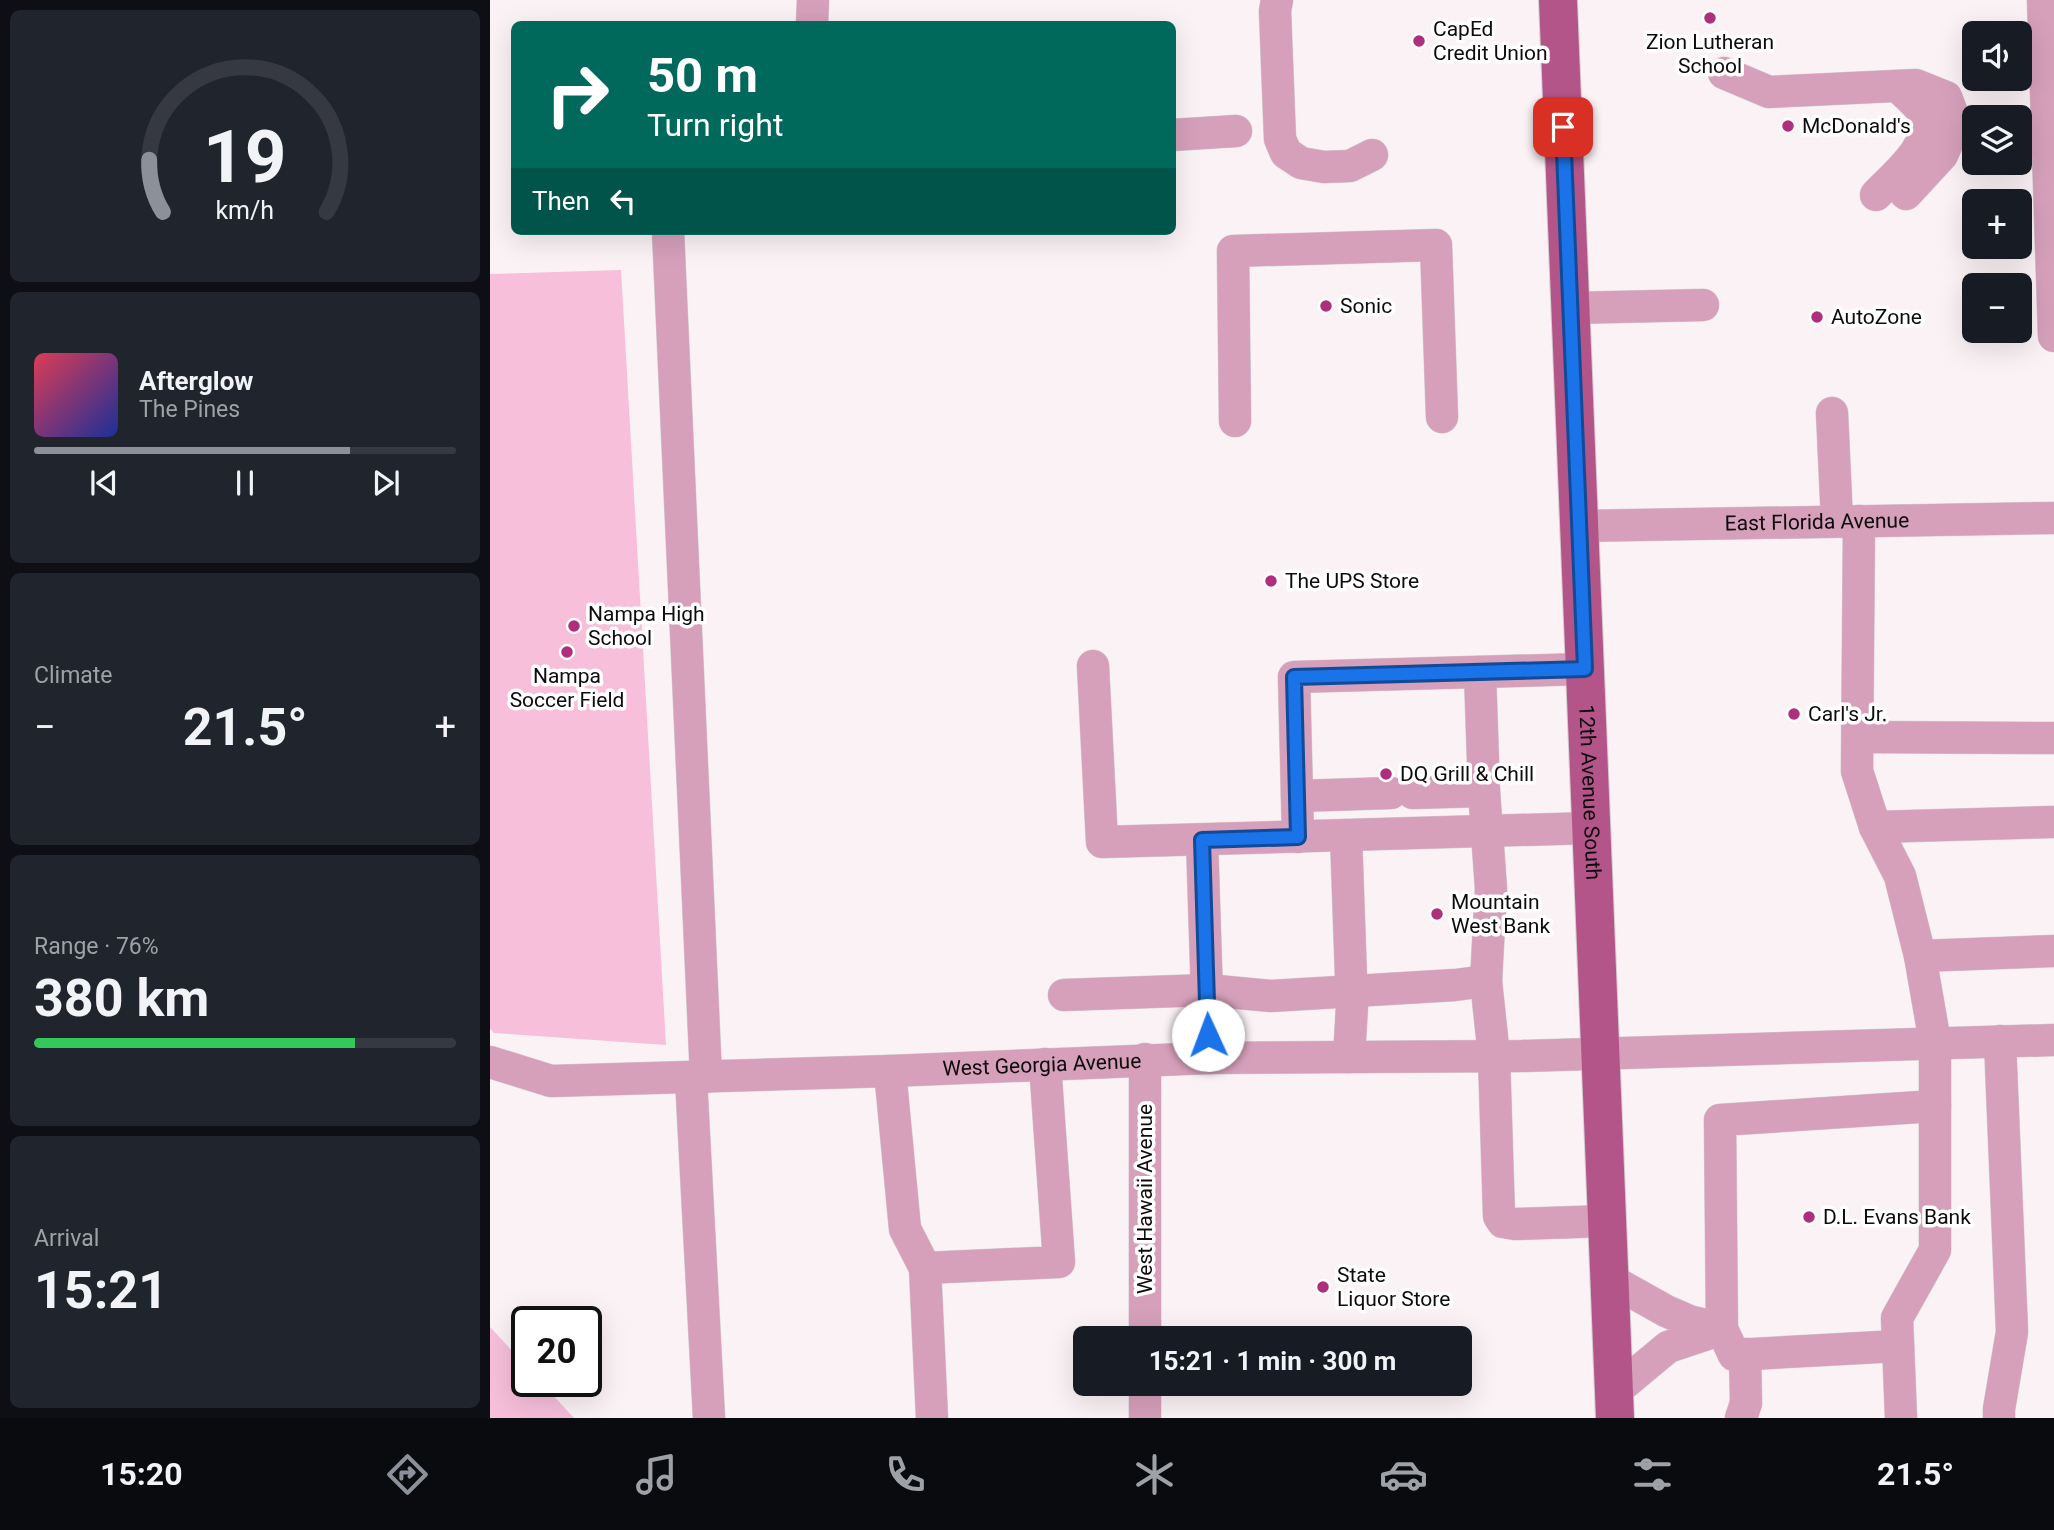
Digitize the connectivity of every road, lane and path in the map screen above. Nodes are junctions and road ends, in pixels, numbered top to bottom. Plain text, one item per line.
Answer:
1 (813, 0) edge
2 (1277, 0) edge
3 (1558, 0) edge
4 (2043, 0) edge
5 (812, 21) edge
6 (1724, 73) dead end
7 (1236, 131) dead end
8 (1176, 135) edge
9 (1372, 155) dead end
10 (1891, 194) dead end
11 (668, 235) edge
12 (1703, 305) dead end
13 (1571, 308) junction
14 (2054, 336) edge
15 (1832, 413) dead end
16 (1442, 417) dead end
17 (1235, 421) dead end
18 (2054, 518) edge
19 (1848, 521) junction
20 (1579, 526) junction
21 (1093, 666) dead end
22 (1585, 669) junction
23 (1480, 673) junction
24 (1858, 737) junction
25 (2054, 738) edge
26 (1484, 791) junction
27 (1297, 796) junction
28 (2054, 822) edge
29 (1875, 827) junction
30 (1591, 828) junction
31 (1487, 831) junction
32 (1346, 835) junction
33 (1298, 837) junction
34 (1202, 840) junction
35 (2054, 951) edge
36 (1920, 956) junction
37 (1486, 981) junction
38 (1207, 990) junction
39 (1351, 991) junction
40 (1064, 995) dead end
41 (2054, 1040) edge
42 (2000, 1041) junction
43 (1935, 1042) junction
44 (1600, 1054) junction
45 (1494, 1056) junction
46 (1349, 1057) junction
47 (1209, 1058) junction
48 (1145, 1059) junction
49 (490, 1062) edge
50 (1045, 1064) junction
51 (890, 1071) junction
52 (699, 1077) junction
53 (1935, 1106) junction
54 (1606, 1220) junction
55 (925, 1268) junction
56 (1609, 1279) junction
57 (1145, 1326) edge
58 (1722, 1329) junction
59 (1898, 1346) junction
60 (1745, 1354) junction
61 (1145, 1396) edge
62 (1615, 1405) edge
63 (709, 1418) edge
64 (932, 1418) edge
65 (1145, 1418) edge
66 (1741, 1418) edge
67 (1901, 1418) edge
68 (1999, 1418) edge

1 - 5 street
2 - 9 street
3 - 13 main road, 12th Avenue South
4 - 14 street
6 - 10 street
7 - 8 street
11 - 52 street
12 - 13 street
13 - 20 main road, 12th Avenue South
15 - 19 street
16 - 17 street
18 - 19 street, East Florida Avenue
19 - 20 street, East Florida Avenue
19 - 24 street
20 - 22 main road, 12th Avenue South
21 - 34 street
22 - 23 street
22 - 30 main road, 12th Avenue South
23 - 26 street
23 - 27 street
24 - 25 street
24 - 29 street
26 - 27 street
26 - 31 street
27 - 33 street
28 - 29 street
29 - 36 street
30 - 31 street
30 - 44 main road, 12th Avenue South
31 - 32 street
31 - 37 street
32 - 33 street
32 - 39 street
33 - 34 street
34 - 38 street
35 - 36 street
36 - 43 street
37 - 39 street
37 - 45 street
38 - 39 street
38 - 40 street
38 - 47 street
39 - 46 street
41 - 42 street, West Georgia Avenue
42 - 43 street, West Georgia Avenue
42 - 68 street
43 - 44 street, West Georgia Avenue
43 - 53 street
44 - 45 street, West Georgia Avenue
44 - 54 main road, 12th Avenue South
45 - 46 street, West Georgia Avenue
45 - 54 street
46 - 47 street, West Georgia Avenue
47 - 48 street, West Georgia Avenue
48 - 50 street, West Georgia Avenue
48 - 57 street, West Hawaii Avenue
49 - 52 street, West Georgia Avenue
50 - 51 street, West Georgia Avenue
50 - 55 street
51 - 52 street, West Georgia Avenue
51 - 55 street
52 - 63 street
53 - 58 street
53 - 59 street
54 - 56 main road, 12th Avenue South
55 - 64 street
56 - 58 street
56 - 62 main road, 12th Avenue South
58 - 60 street
58 - 62 street
59 - 60 street
59 - 67 street
60 - 66 street
61 - 65 street

